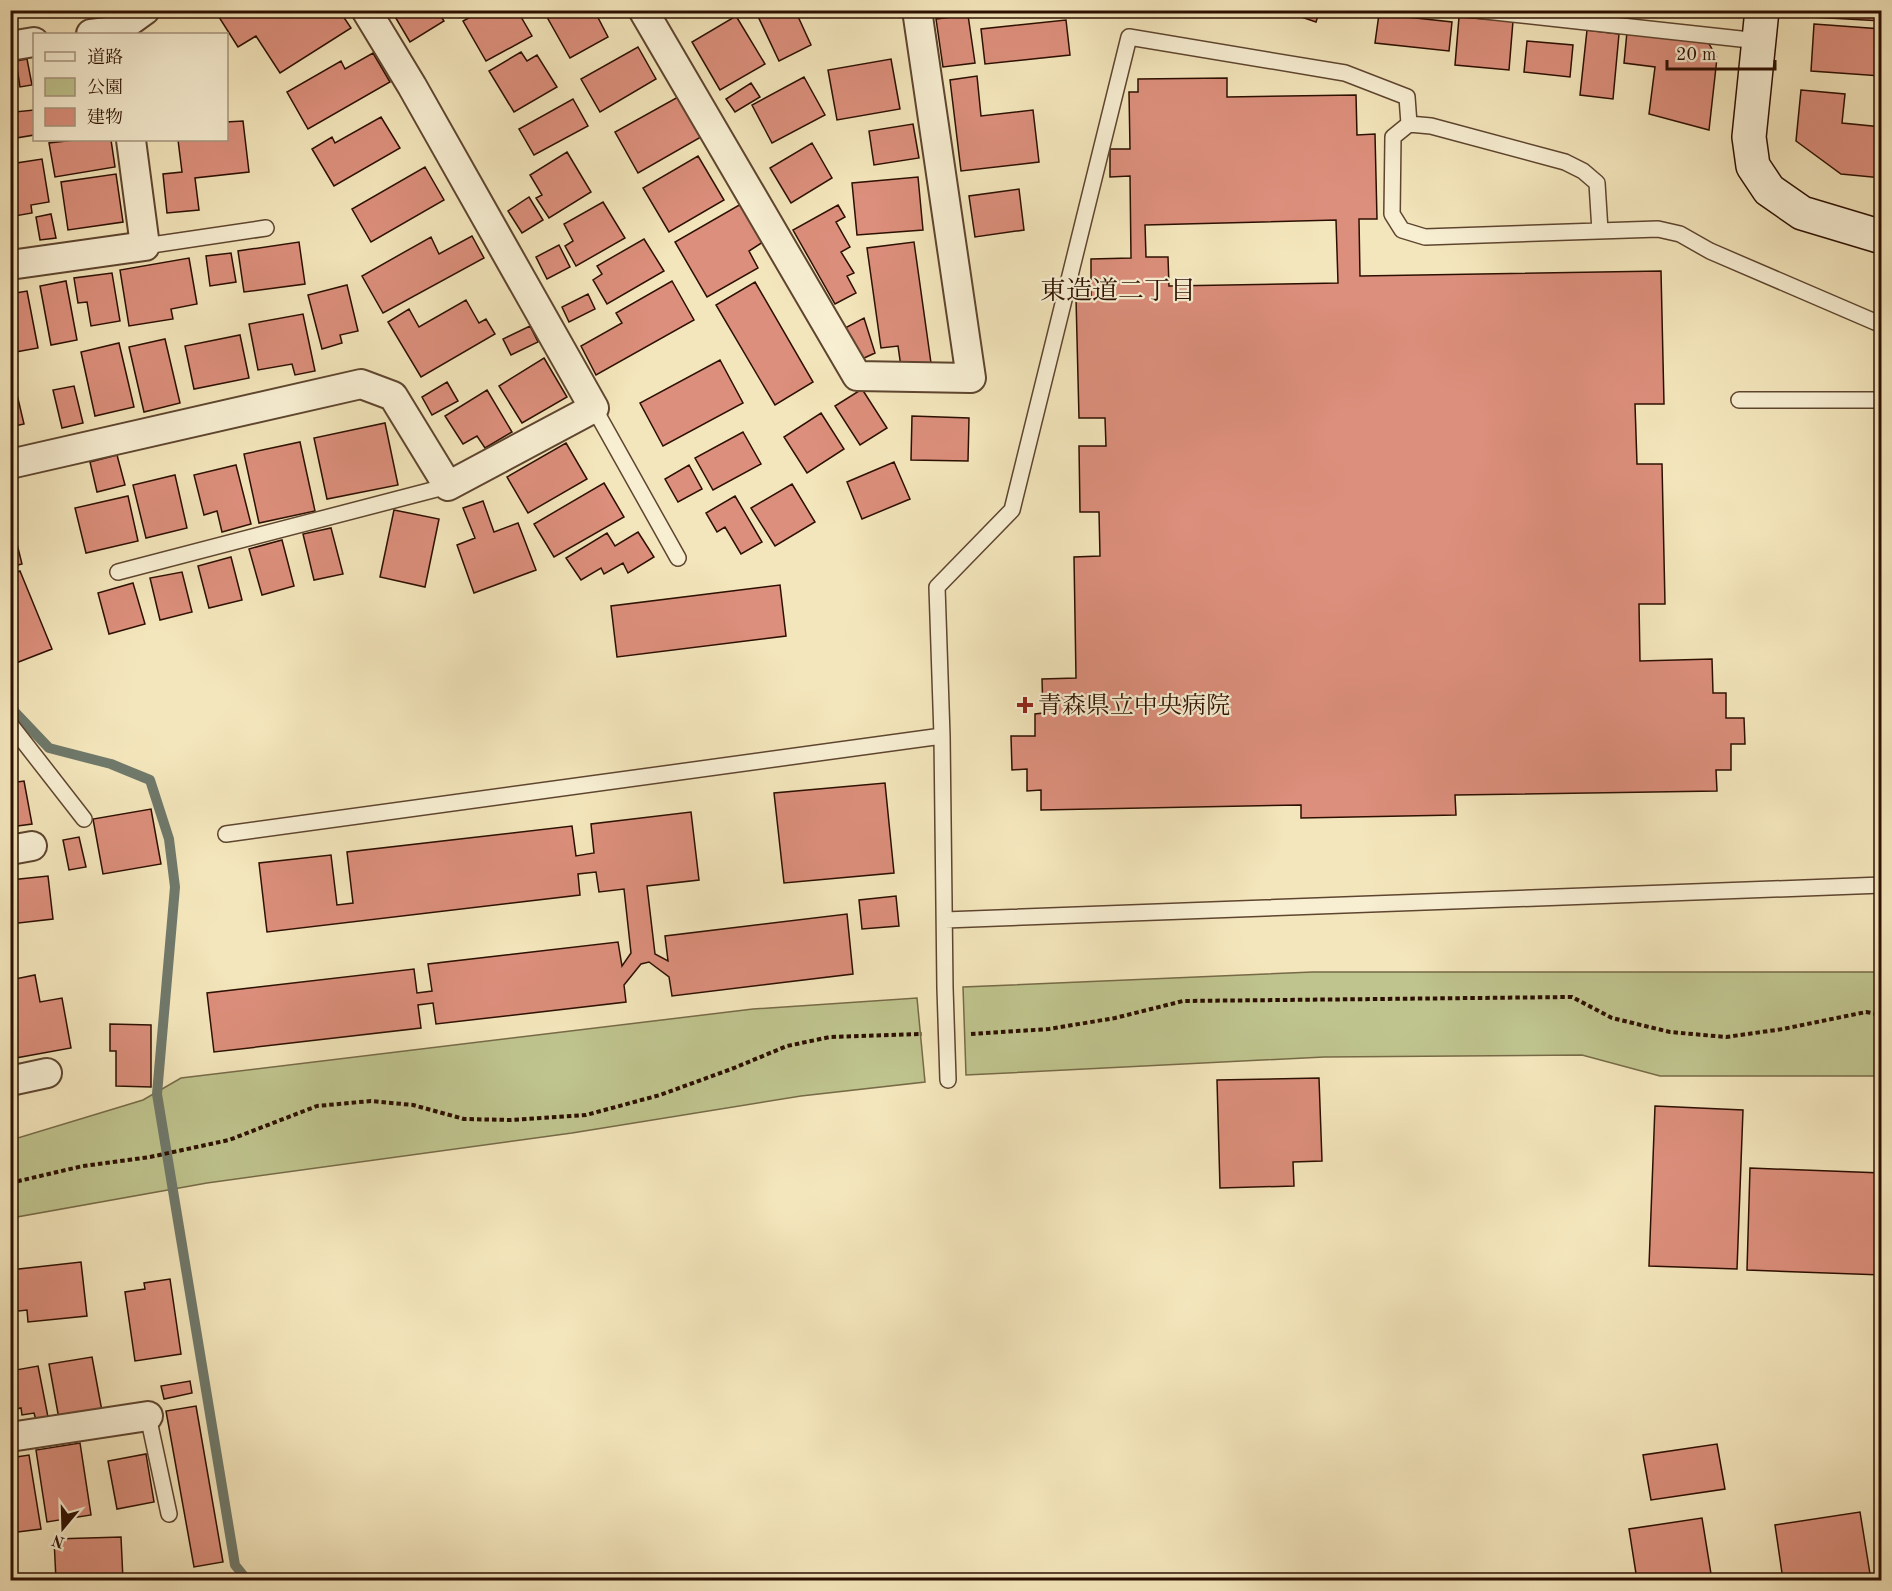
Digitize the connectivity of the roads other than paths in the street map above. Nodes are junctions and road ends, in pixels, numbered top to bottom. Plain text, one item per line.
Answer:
1 (146, 10) edge
2 (366, 10) edge
3 (643, 10) edge
4 (917, 10) edge
5 (1476, 10) edge
6 (1761, 26) edge
7 (108, 33) edge
8 (33, 42) edge
9 (10, 46) edge
10 (1409, 124) junction
11 (131, 141) edge
12 (266, 228) dead end
13 (1600, 231) junction
14 (1881, 237) edge
15 (145, 246) junction
16 (10, 265) edge
17 (1881, 325) edge
18 (1739, 400) dead end
19 (1881, 400) edge
20 (594, 408) junction
21 (10, 464) edge
22 (448, 486) junction
23 (678, 558) dead end
24 (118, 572) dead end
25 (10, 724) edge
26 (942, 736) junction
27 (84, 819) dead end
28 (226, 834) dead end
29 (1881, 885) edge
30 (945, 920) junction
31 (47, 1074) dead end
32 (10, 1080) edge
33 (948, 1080) dead end
34 (148, 1416) joint
35 (10, 1437) edge
36 (169, 1514) dead end

1 - 7 street
2 - 20 street
3 - 4 street
5 - 6 lane
6 - 14 main road
8 - 9 street
10 - 13 lane
10 - 13 lane
10 - 26 lane
11 - 15 street
12 - 15 lane
13 - 17 lane
15 - 16 street
18 - 19 lane
20 - 22 street
20 - 23 lane
21 - 22 street
22 - 24 lane
25 - 27 lane
26 - 28 lane
26 - 30 lane
29 - 30 lane
30 - 33 lane
31 - 32 street
34 - 35 street
34 - 36 lane

